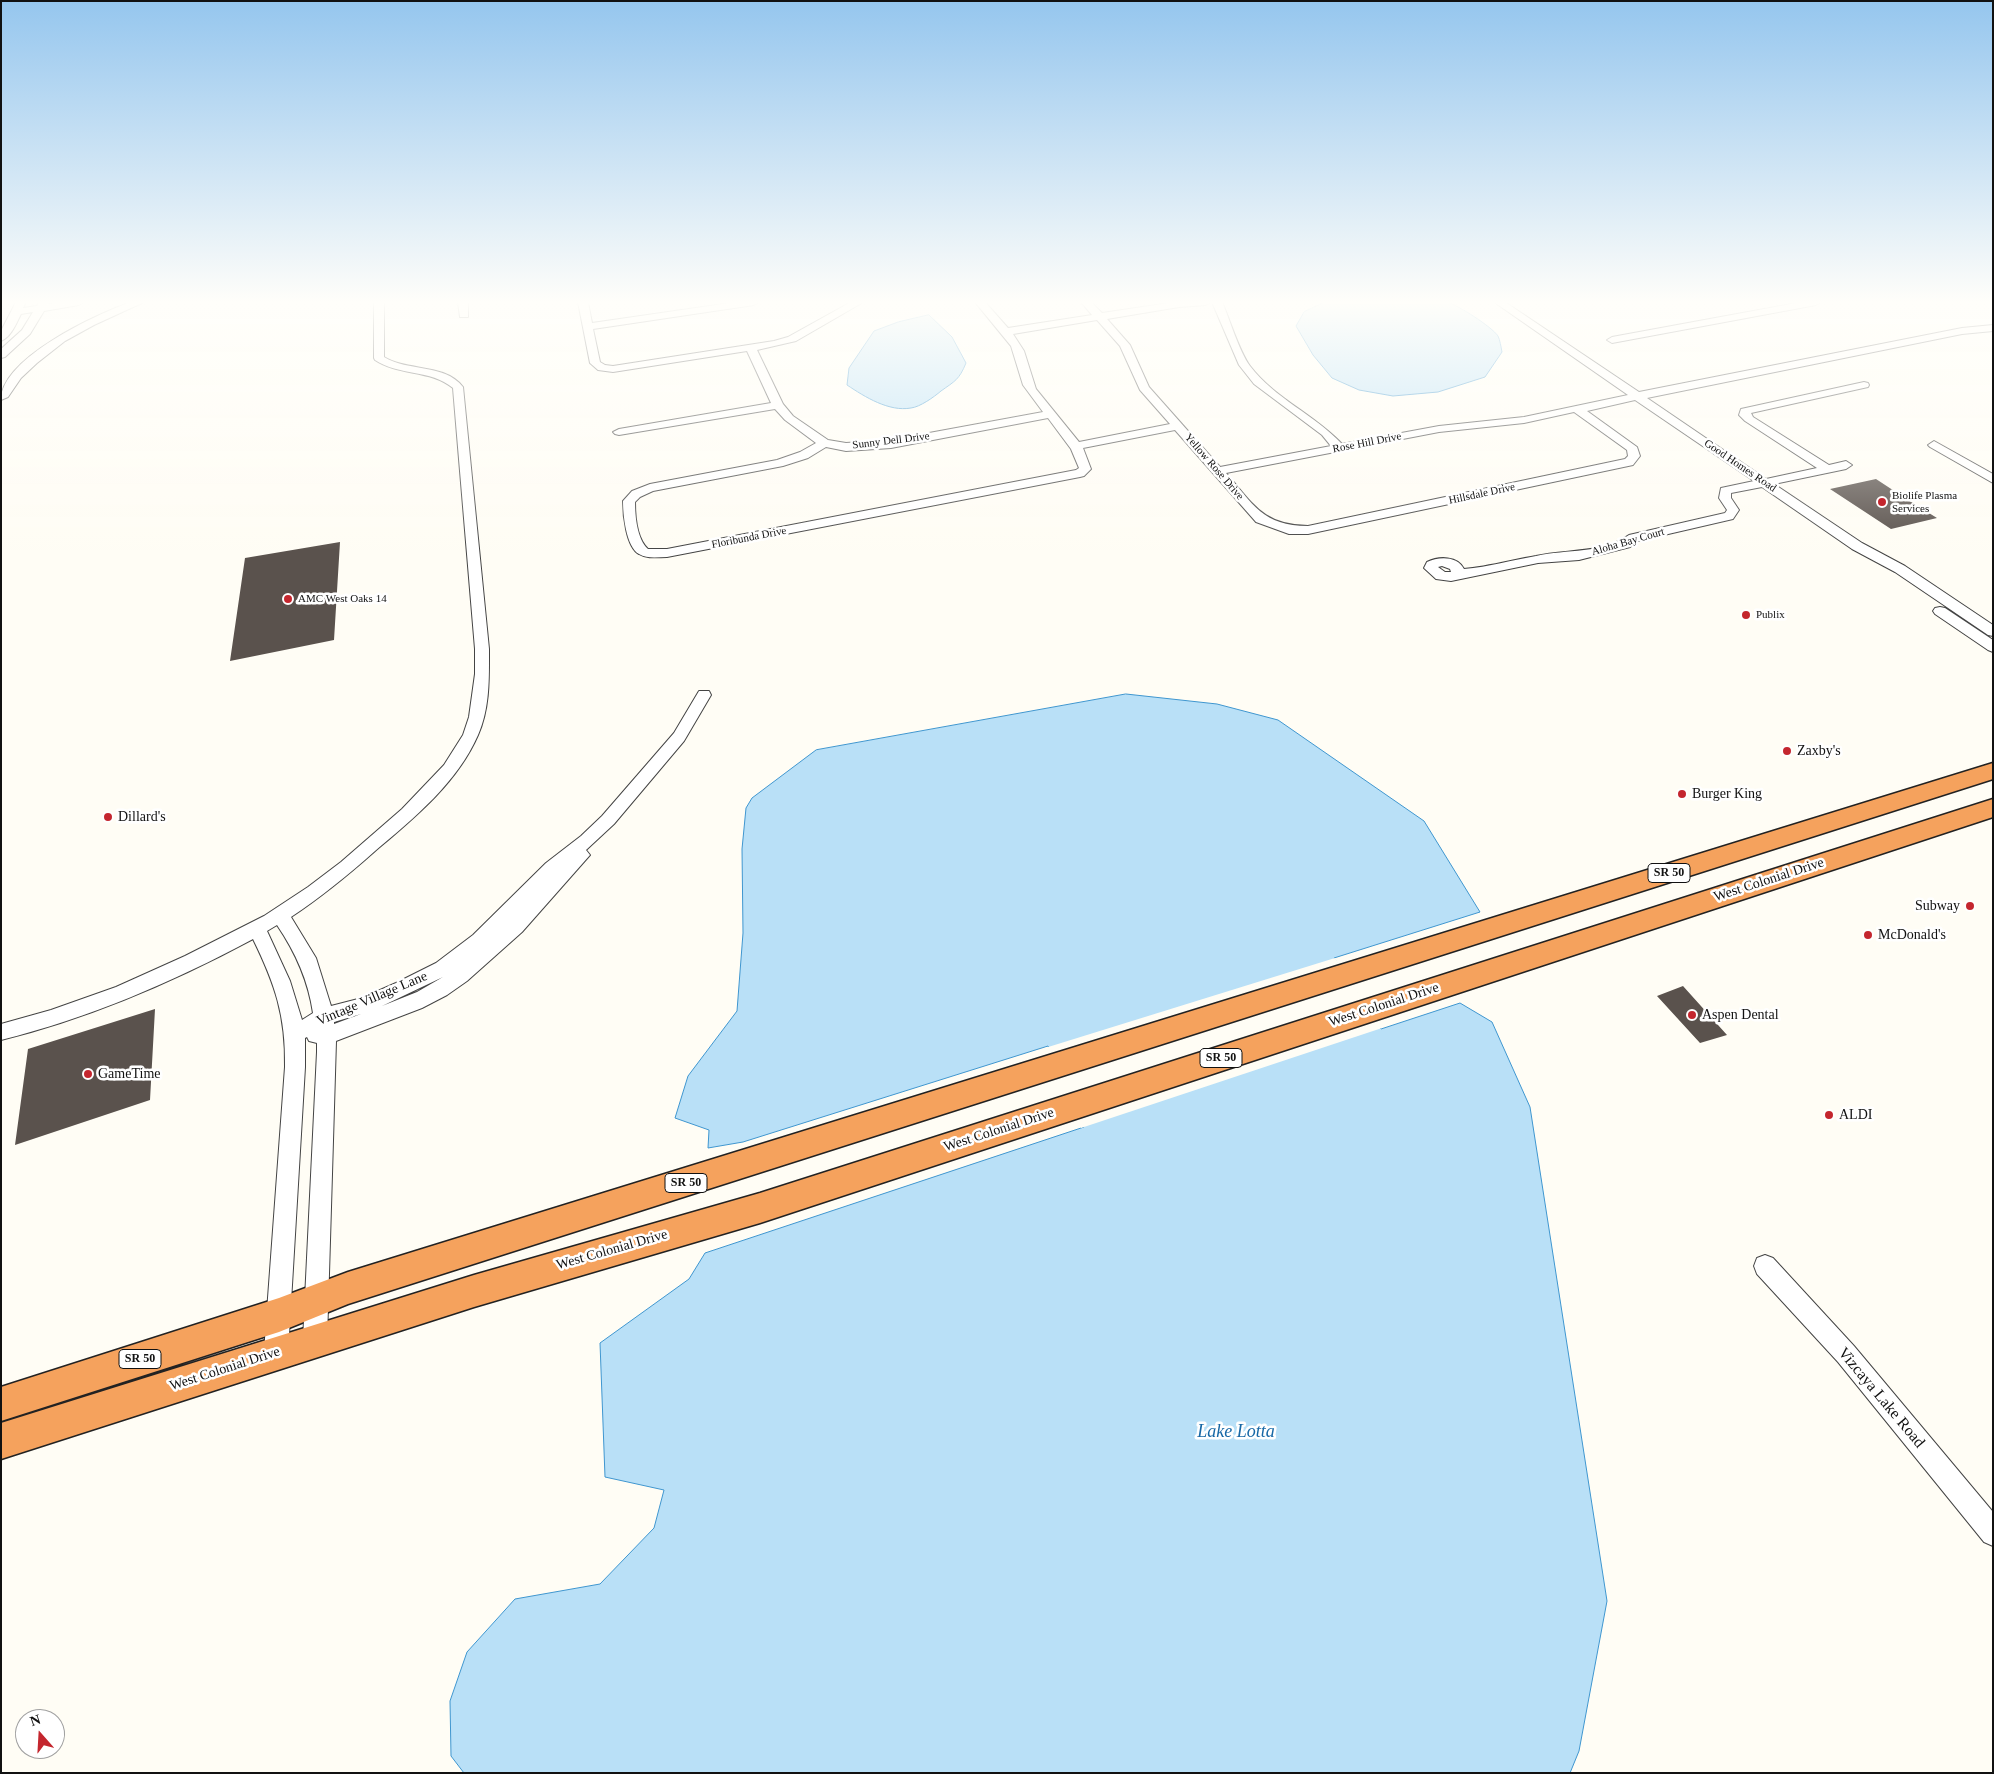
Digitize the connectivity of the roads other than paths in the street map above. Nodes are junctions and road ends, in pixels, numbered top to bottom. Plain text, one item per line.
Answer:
1 (11, 385) edge
2 (456, 385) edge
3 (768, 385) edge
4 (1028, 385) edge
5 (1142, 385) edge
6 (1262, 385) edge
7 (1621, 385) edge
8 (1694, 385) edge
9 (1864, 385) dead end
10 (1638, 396) junction
11 (1, 397) edge
12 (778, 405) junction
13 (1576, 408) junction
14 (1050, 414) junction
15 (1179, 426) junction
16 (619, 432) dead end
17 (824, 443) junction
18 (1934, 445) dead end
19 (1075, 446) junction
20 (1340, 448) junction
21 (1846, 465) dead end
22 (1827, 469) junction
23 (1216, 471) junction
24 (1993, 479) edge
25 (1764, 483) junction
26 (1254, 513) joint
27 (1857, 546) junction
28 (1458, 574) dead end
29 (1993, 632) edge
30 (1993, 647) edge
31 (704, 695) dead end
32 (1993, 771) edge
33 (1902, 800) junction
34 (1993, 808) edge
35 (1862, 850) junction
36 (280, 915) junction
37 (1499, 926) junction
38 (257, 930) junction
39 (1525, 959) junction
40 (325, 1026) junction
41 (1, 1032) edge
42 (294, 1034) junction
43 (1765, 1266) dead end
44 (317, 1300) junction
45 (279, 1315) junction
46 (315, 1340) junction
47 (276, 1352) junction
48 (1, 1404) edge
49 (1, 1441) edge
50 (1993, 1533) edge

1 - 11 street
2 - 36 street
3 - 12 street, Sunny Dell Drive
4 - 14 street
5 - 15 street, Yellow Rose Drive
6 - 20 street
7 - 10 street, Good Homes Road
8 - 10 street, Rose Hill Drive
9 - 22 street
10 - 13 street, Rose Hill Drive
10 - 25 street, Good Homes Road
12 - 16 street
12 - 17 street, Sunny Dell Drive
13 - 20 street, Rose Hill Drive
13 - 26 street, Hillsdale Drive
14 - 17 street, Sunny Dell Drive
14 - 19 street
15 - 19 street
15 - 23 street, Yellow Rose Drive
17 - 19 street, Floribunda Drive
18 - 24 street
20 - 23 street, Rose Hill Drive
21 - 22 street
22 - 25 street
23 - 26 street, Yellow Rose Drive
25 - 27 street, Good Homes Road
25 - 28 street, Aloha Bay Court
27 - 29 street, Good Homes Road
27 - 30 street, Good Homes Road
31 - 40 street, Vintage Village Lane
32 - 33 highway, SR 50
33 - 35 highway
33 - 37 highway, SR 50
34 - 35 highway, West Colonial Drive / SR 50
35 - 39 highway, West Colonial Drive / SR 50
36 - 38 street
36 - 40 street
37 - 39 highway
37 - 44 highway, SR 50
38 - 41 street
38 - 42 street
39 - 46 highway, West Colonial Drive / SR 50
40 - 42 street, Vintage Village Lane
40 - 44 street
42 - 45 street
43 - 50 street, Vizcaya Lake Road
44 - 45 highway, SR 50
44 - 46 street
45 - 47 street
45 - 48 highway, SR 50
46 - 47 highway, West Colonial Drive / SR 50
47 - 49 highway, West Colonial Drive / SR 50

